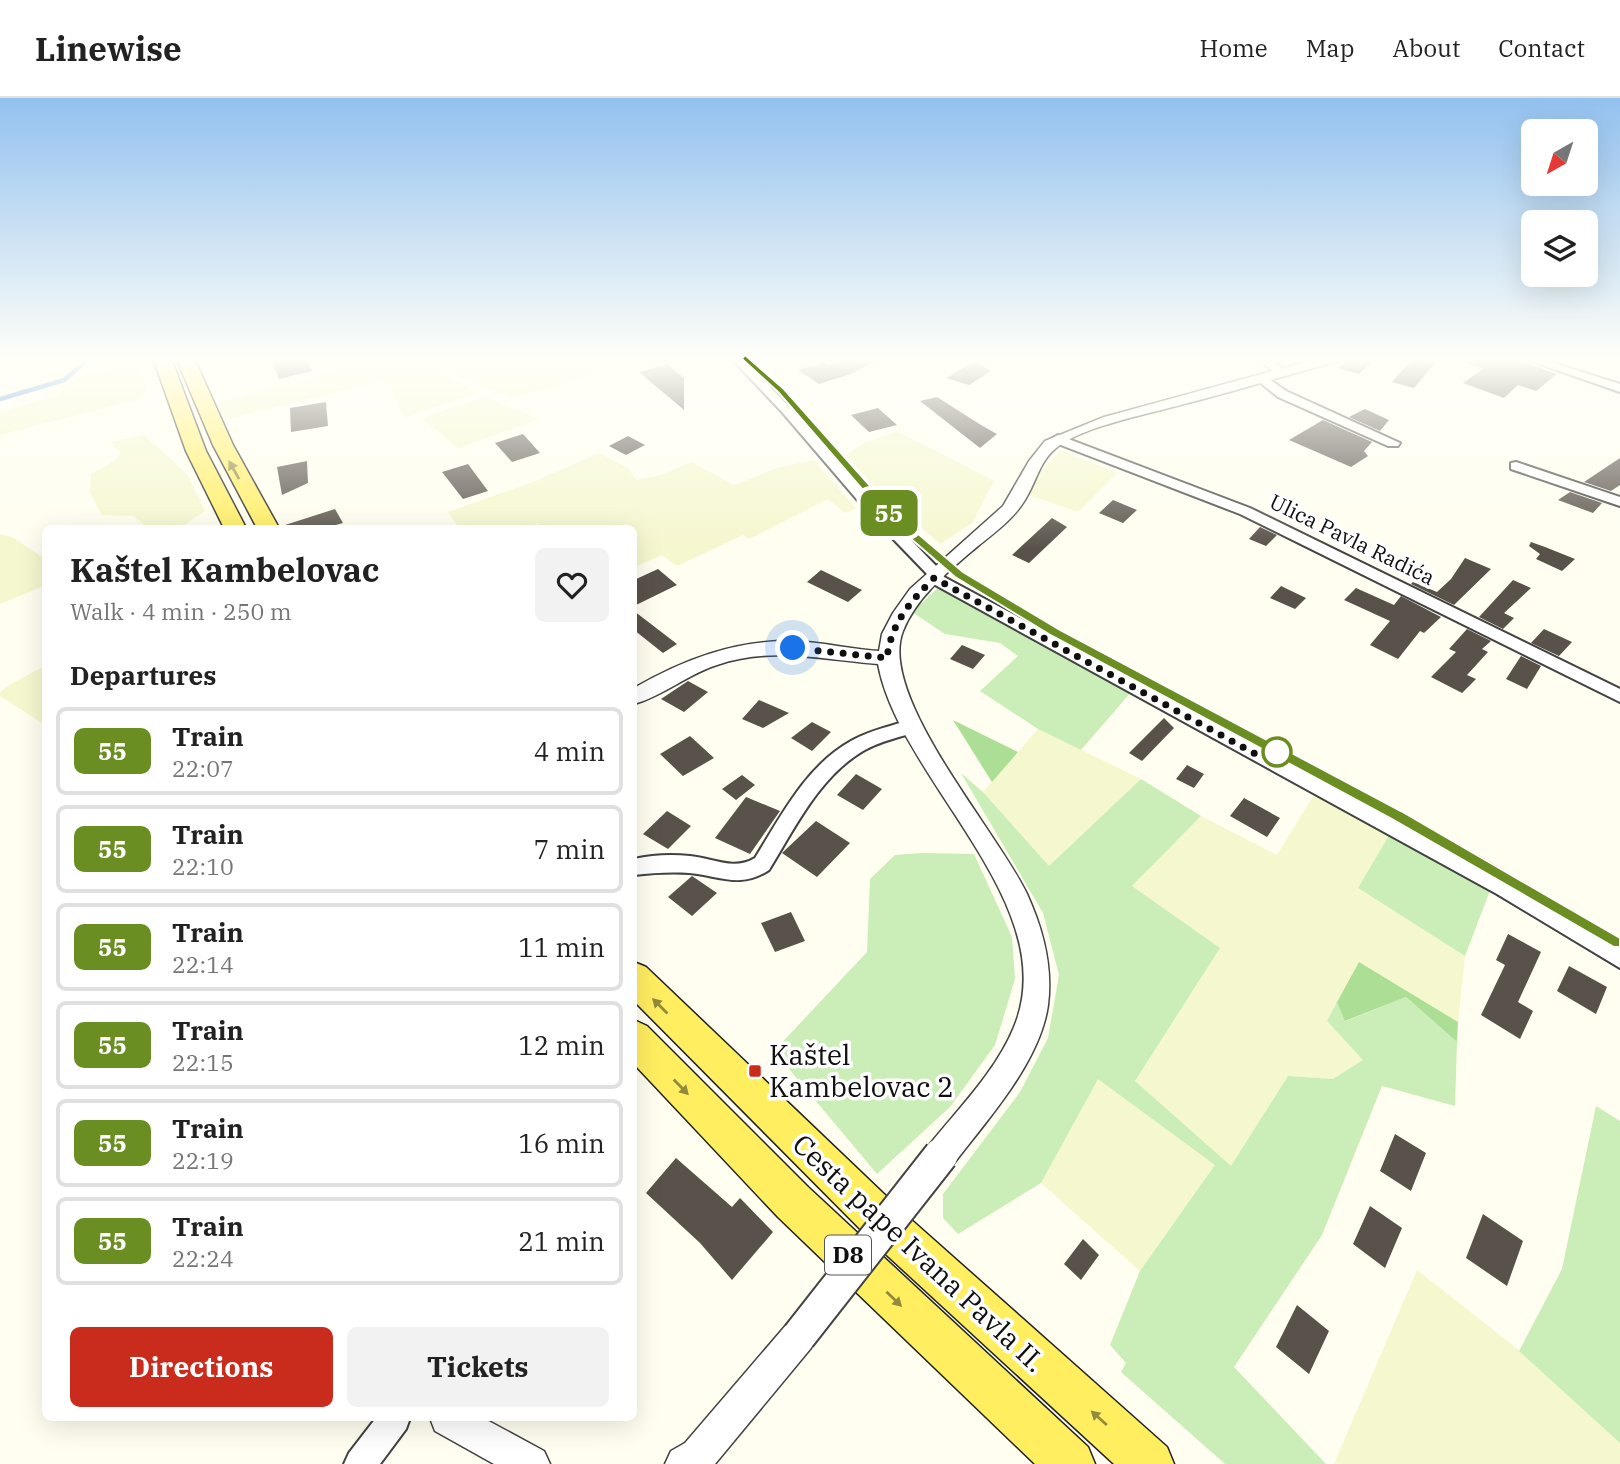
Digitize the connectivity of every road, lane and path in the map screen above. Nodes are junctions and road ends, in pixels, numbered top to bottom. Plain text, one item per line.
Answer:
1 (185, 422) edge
2 (210, 422) edge
3 (797, 422) edge
4 (1109, 422) edge
5 (1345, 422) edge
6 (1058, 439) junction
7 (1393, 443) dead end
8 (1517, 466) dead end
9 (1620, 502) edge
10 (233, 525) edge
11 (266, 525) edge
12 (935, 577) junction
13 (887, 658) junction
14 (637, 695) edge
15 (1620, 696) edge
16 (913, 726) junction
17 (637, 867) edge
18 (1620, 958) edge
19 (637, 981) edge
20 (637, 1041) edge
21 (392, 1421) edge
22 (453, 1421) edge
23 (360, 1464) edge
24 (531, 1464) edge
25 (684, 1464) edge
26 (1071, 1464) edge
27 (1150, 1464) edge

1 - 10 main road
11 -> 2 main road
3 - 12 street
4 - 6 street
5 - 7 street
6 - 12 street
6 - 15 street, Ulica Pavla Radića
8 - 9 street
12 - 13 street
12 - 18 street
13 - 14 street
13 - 16 street
16 - 17 street
16 - 25 street, bridge
27 -> 19 main road, Cesta pape Ivana Pavla II. / D8
20 -> 26 main road, Cesta pape Ivana Pavla II. / D8
21 - 23 street
22 - 24 street

